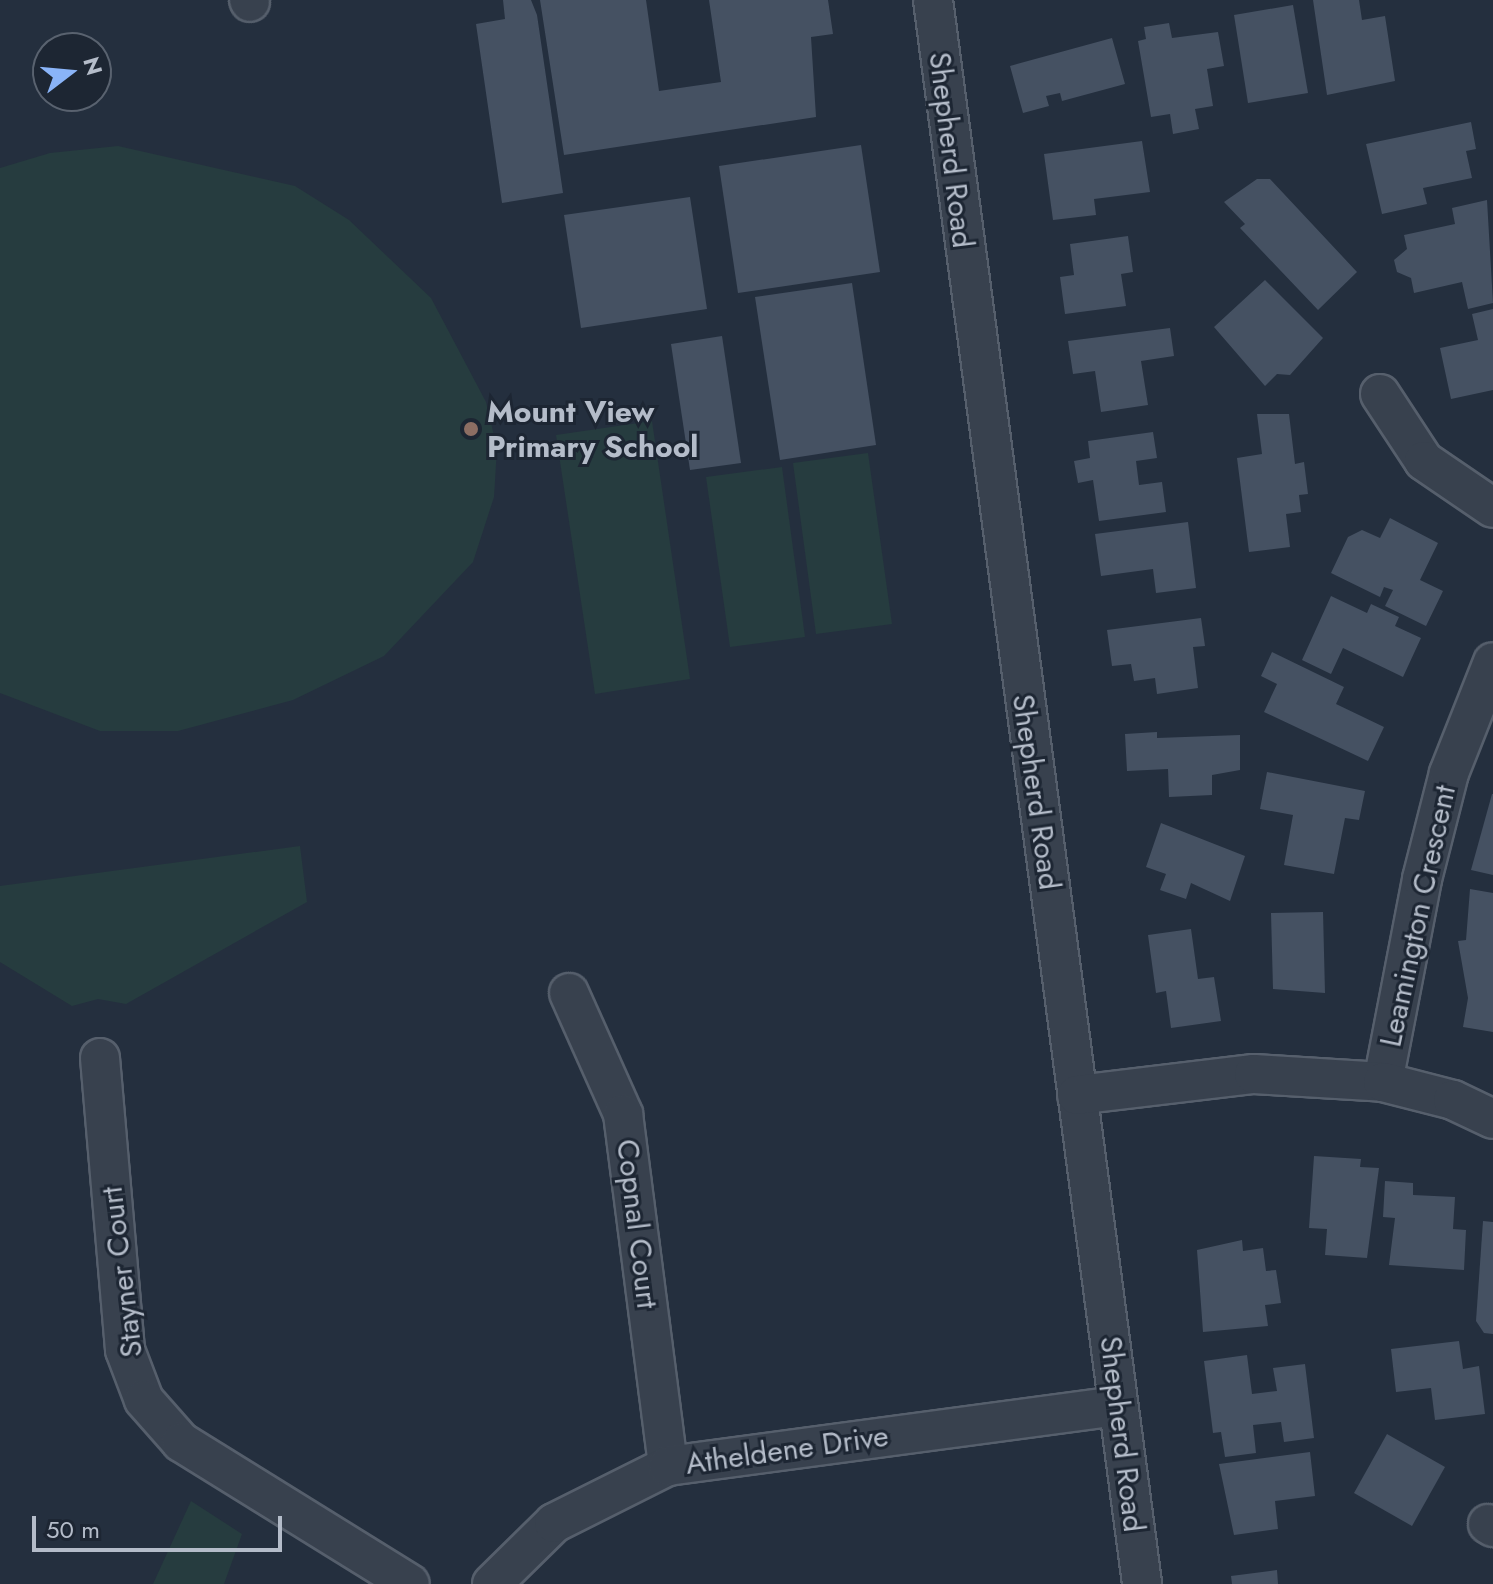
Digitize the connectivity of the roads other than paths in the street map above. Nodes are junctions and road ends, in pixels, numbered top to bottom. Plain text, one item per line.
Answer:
1 (939, 2) edge
2 (1380, 394) dead end
3 (1493, 508) edge
4 (1493, 662) edge
5 (569, 993) dead end
6 (100, 1058) dead end
7 (1383, 1082) junction
8 (1077, 1095) junction
9 (1493, 1119) edge
10 (1118, 1406) junction
11 (668, 1466) junction
12 (410, 1584) edge
13 (492, 1584) edge
14 (1142, 1584) edge

1 - 8 street, Shepherd Road
2 - 3 street
4 - 7 street, Leamington Crescent
5 - 11 street, Copnal Court
6 - 12 street, Stayner Court
7 - 8 street
7 - 9 street
8 - 10 street, Shepherd Road
10 - 11 street, Atheldene Drive
10 - 14 street, Shepherd Road
11 - 13 street, Atheldene Drive

